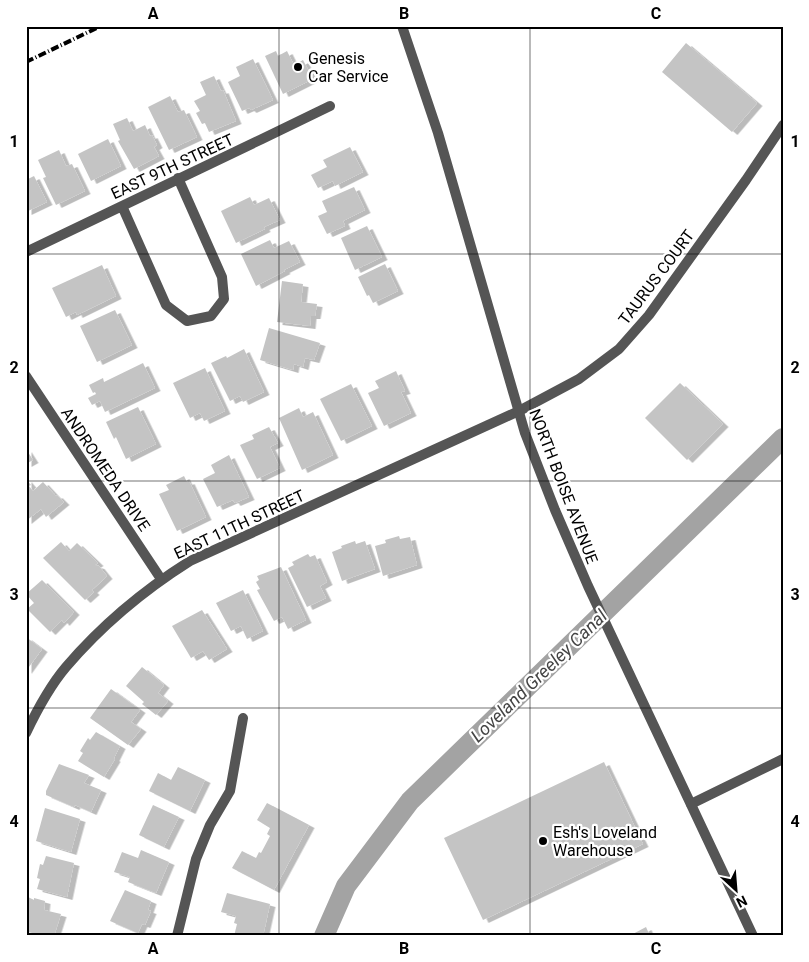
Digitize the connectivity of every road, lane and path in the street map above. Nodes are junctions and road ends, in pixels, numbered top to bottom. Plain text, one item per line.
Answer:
1 (402, 26) edge
2 (330, 106) dead end
3 (783, 125) edge
4 (178, 178) junction
5 (122, 206) junction
6 (26, 252) edge
7 (26, 376) edge
8 (519, 411) junction
9 (161, 579) junction
10 (243, 718) dead end
11 (26, 733) edge
12 (783, 759) edge
13 (691, 804) junction
14 (177, 936) edge
15 (753, 936) edge

1 - 8 street, NORTH BOISE AVENUE
2 - 4 street, EAST 9TH STREET
3 - 8 street, TAURUS COURT
4 - 5 street, EAST 9TH STREET
4 - 5 street
5 - 6 street, EAST 9TH STREET
7 - 9 street, ANDROMEDA DRIVE
8 - 9 street, EAST 11TH STREET
8 - 13 street, NORTH BOISE AVENUE
9 - 11 street, EAST 11TH STREET
10 - 14 street
12 - 13 street
13 - 15 street, NORTH BOISE AVENUE

